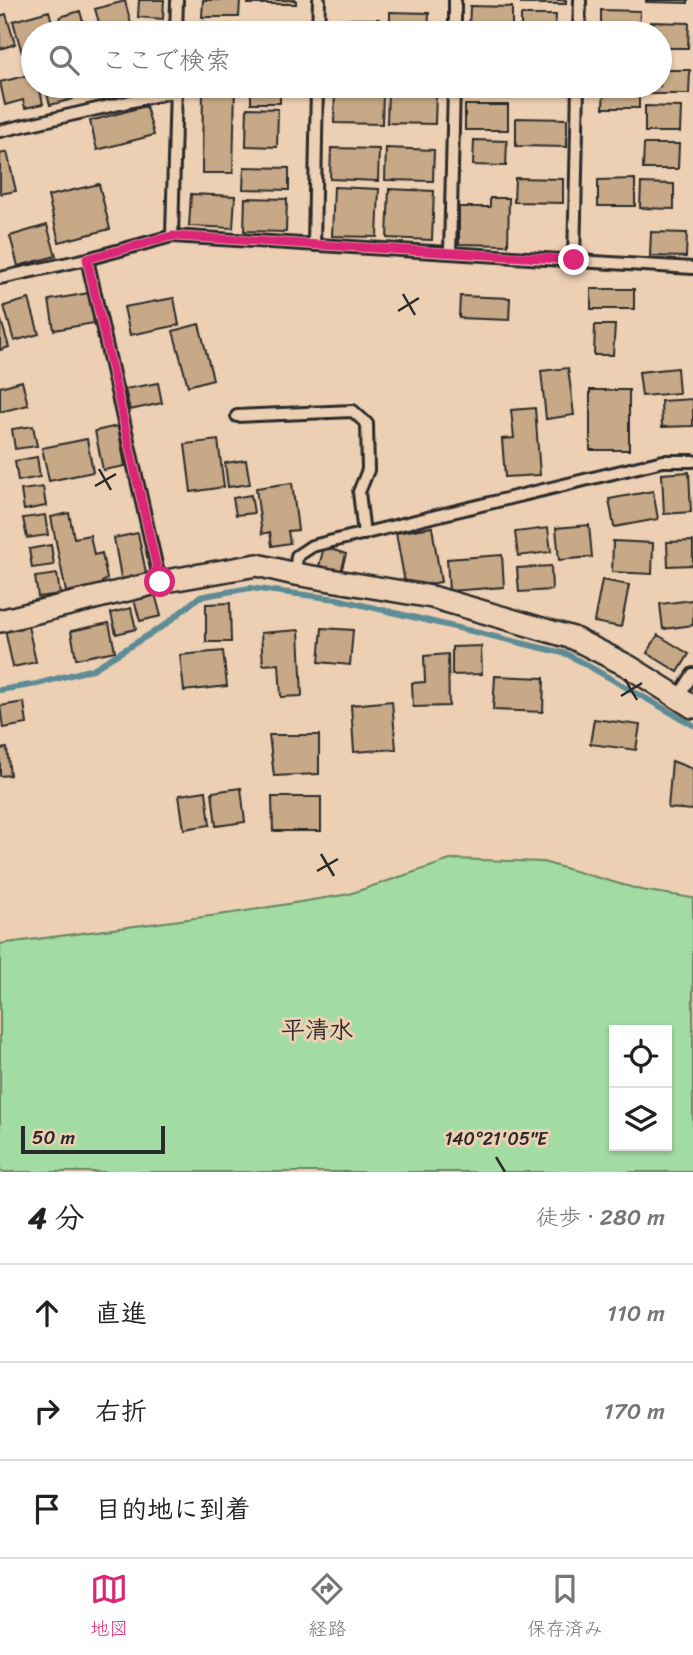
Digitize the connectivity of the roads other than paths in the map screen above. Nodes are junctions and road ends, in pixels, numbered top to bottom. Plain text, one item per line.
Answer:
1 (177, 0) edge
2 (319, 0) edge
3 (455, 0) edge
4 (580, 0) edge
5 (176, 21) edge
6 (318, 21) edge
7 (455, 21) edge
8 (579, 21) edge
9 (135, 98) edge
10 (176, 98) edge
11 (317, 98) edge
12 (454, 98) edge
13 (578, 98) edge
14 (0, 131) edge
15 (172, 236) junction
16 (314, 246) junction
17 (450, 252) junction
18 (87, 259) junction
19 (574, 260) junction
20 (693, 268) edge
21 (0, 278) edge
22 (237, 416) dead end
23 (693, 461) edge
24 (364, 534) junction
25 (295, 574) junction
26 (160, 582) junction
27 (0, 621) edge
28 (693, 674) edge
29 (686, 702) edge

1 - 5 lane
2 - 6 lane
3 - 7 lane
4 - 8 lane
9 - 14 lane
10 - 15 lane
11 - 16 lane
12 - 17 lane
13 - 19 lane
15 - 16 lane
15 - 18 lane
16 - 17 lane
17 - 19 lane
18 - 21 lane
18 - 26 lane
19 - 20 lane
22 - 24 lane
23 - 24 lane
24 - 25 lane
25 - 26 street
25 - 29 street
26 - 27 street
28 - 29 lane

